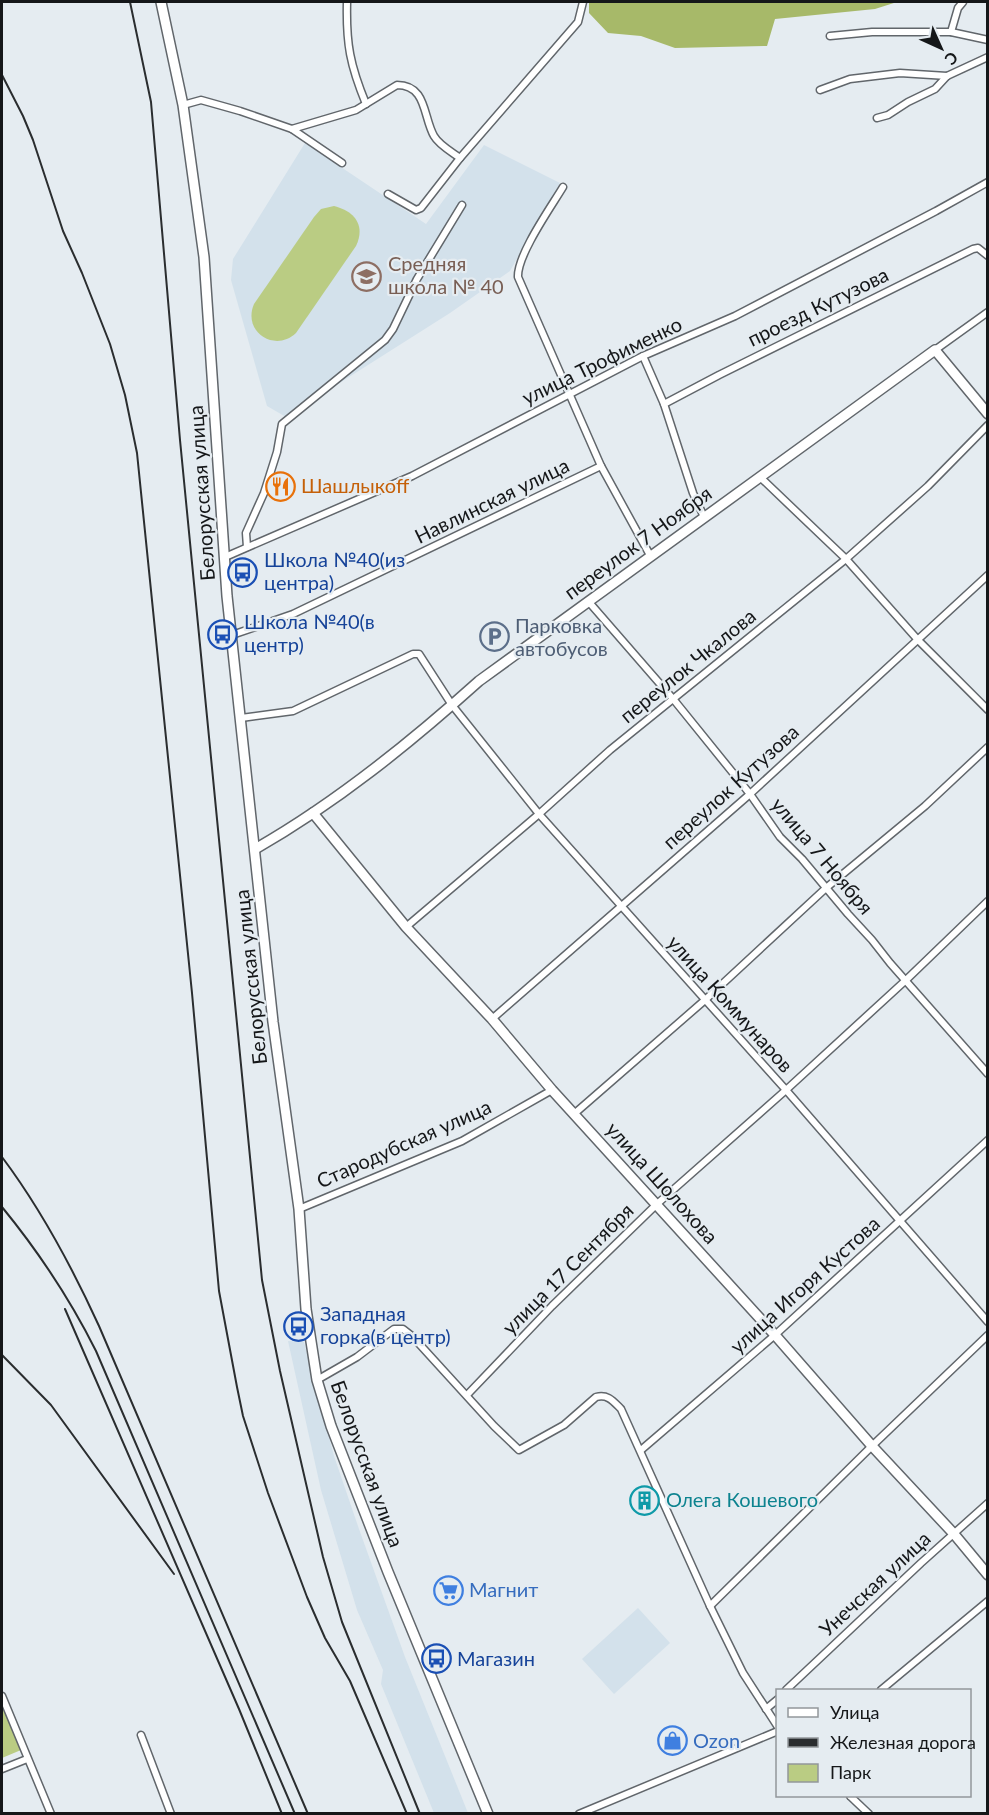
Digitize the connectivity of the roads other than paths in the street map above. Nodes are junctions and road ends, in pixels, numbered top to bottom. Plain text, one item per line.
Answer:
1 (161, 2) edge
2 (347, 2) edge
3 (583, 2) edge
4 (963, 2) edge
5 (951, 32) junction
6 (830, 36) dead end
7 (987, 40) edge
8 (987, 57) edge
9 (947, 75) junction
10 (820, 90) dead end
11 (366, 104) junction
12 (183, 105) junction
13 (877, 118) dead end
14 (292, 129) junction
15 (460, 158) junction
16 (342, 163) dead end
17 (987, 182) edge
18 (563, 187) dead end
19 (388, 194) dead end
20 (462, 205) dead end
21 (987, 256) edge
22 (987, 312) edge
23 (935, 350) junction
24 (643, 356) junction
25 (569, 395) junction
26 (664, 404) junction
27 (987, 414) edge
28 (987, 425) edge
29 (601, 466) junction
30 (760, 477) junction
31 (704, 517) junction
32 (247, 547) junction
33 (651, 556) junction
34 (225, 557) junction
35 (846, 560) junction
36 (987, 575) edge
37 (588, 602) junction
38 (232, 635) junction
39 (918, 640) junction
40 (674, 700) junction
41 (452, 705) junction
42 (987, 710) edge
43 (241, 718) junction
44 (987, 747) edge
45 (750, 794) junction
46 (314, 813) junction
47 (539, 814) junction
48 (255, 849) junction
49 (826, 888) junction
50 (987, 901) edge
51 (621, 907) junction
52 (406, 927) junction
53 (906, 980) junction
54 (705, 1000) junction
55 (492, 1019) junction
56 (987, 1074) edge
57 (552, 1090) junction
58 (786, 1090) junction
59 (574, 1114) junction
60 (987, 1140) edge
61 (657, 1204) junction
62 (299, 1209) junction
63 (900, 1223) junction
64 (987, 1322) edge
65 (775, 1335) junction
66 (987, 1335) edge
67 (317, 1380) junction
68 (467, 1395) junction
69 (872, 1446) junction
70 (641, 1450) junction
71 (987, 1503) edge
72 (954, 1534) junction
73 (987, 1575) edge
74 (987, 1601) edge
75 (710, 1606) junction
76 (787, 1689) edge
77 (882, 1689) edge
78 (2, 1696) edge
79 (776, 1700) edge
80 (766, 1709) junction
81 (776, 1725) edge
82 (776, 1731) edge
83 (141, 1735) dead end
84 (27, 1759) junction
85 (2, 1769) edge
86 (851, 1797) edge
87 (51, 1814) edge
88 (171, 1814) edge
89 (488, 1814) edge
90 (579, 1814) edge
91 (869, 1814) edge

1 - 12 street, Белорусская улица
2 - 11 street
3 - 15 street
4 - 5 street
5 - 6 street
5 - 7 street
8 - 9 street
9 - 10 street
9 - 13 street
11 - 14 street
11 - 15 street
12 - 14 street
12 - 34 street, Белорусская улица
14 - 16 street
15 - 19 street
17 - 24 street, улица Трофименко
18 - 25 street
20 - 32 street
21 - 26 street, проезд Кутузова
22 - 23 street, переулок 7 Ноября
23 - 27 street
23 - 30 street, переулок 7 Ноября
24 - 25 street, улица Трофименко
24 - 26 street
25 - 29 street
25 - 32 street, улица Трофименко
26 - 31 street
28 - 35 street, переулок Чкалова
29 - 33 street
29 - 38 street, Навлинская улица
30 - 31 street, переулок 7 Ноября
30 - 35 street
31 - 33 street, переулок 7 Ноября
32 - 34 street, улица Трофименко
33 - 37 street, переулок 7 Ноября
34 - 38 street, Белорусская улица
35 - 39 street
35 - 40 street, переулок Чкалова
36 - 39 street, переулок Кутузова
37 - 40 street, улица 7 Ноября
37 - 41 street, переулок 7 Ноября
38 - 43 street, Белорусская улица
39 - 42 street
39 - 45 street, переулок Кутузова
40 - 45 street, улица 7 Ноября
40 - 47 street, переулок Чкалова
41 - 43 street, улица Коммунаров
41 - 46 street, переулок 7 Ноября
41 - 47 street, улица Коммунаров
43 - 48 street, Белорусская улица
44 - 49 street
45 - 49 street, улица 7 Ноября
45 - 51 street, переулок Кутузова
46 - 48 street, переулок 7 Ноября
46 - 52 street, улица Шолохова
47 - 51 street, улица Коммунаров
47 - 52 street, переулок Чкалова
48 - 62 street, Белорусская улица
49 - 53 street, улица 7 Ноября
49 - 54 street
50 - 53 street, улица 17 Сентября
51 - 54 street, улица Коммунаров
51 - 55 street, переулок Кутузова
52 - 55 street, улица Шолохова
53 - 56 street, улица 7 Ноября
53 - 58 street, улица 17 Сентября
54 - 58 street, улица Коммунаров
54 - 59 street
55 - 57 street, улица Шолохова
57 - 59 street, улица Шолохова
57 - 62 street, Стародубская улица
58 - 61 street, улица 17 Сентября
58 - 63 street, улица Коммунаров
59 - 61 street, улица Шолохова
60 - 63 street, улица Игоря Кустова
61 - 65 street, улица Шолохова
61 - 68 street, улица 17 Сентября
62 - 67 street, Белорусская улица
63 - 64 street, улица Коммунаров
63 - 65 street, улица Игоря Кустова
65 - 69 street, улица Шолохова
65 - 70 street, улица Игоря Кустова
66 - 69 street
67 - 68 street
67 - 89 street, Белорусская улица
68 - 70 street
69 - 72 street, улица Шолохова
69 - 75 street
70 - 75 street
71 - 72 street, Унечская улица
72 - 73 street, улица Шолохова
72 - 76 street, Унечская улица
74 - 77 street
75 - 80 street
78 - 84 street
79 - 80 street
80 - 81 street
82 - 90 street
83 - 88 street
84 - 85 street
84 - 87 street
86 - 91 street

